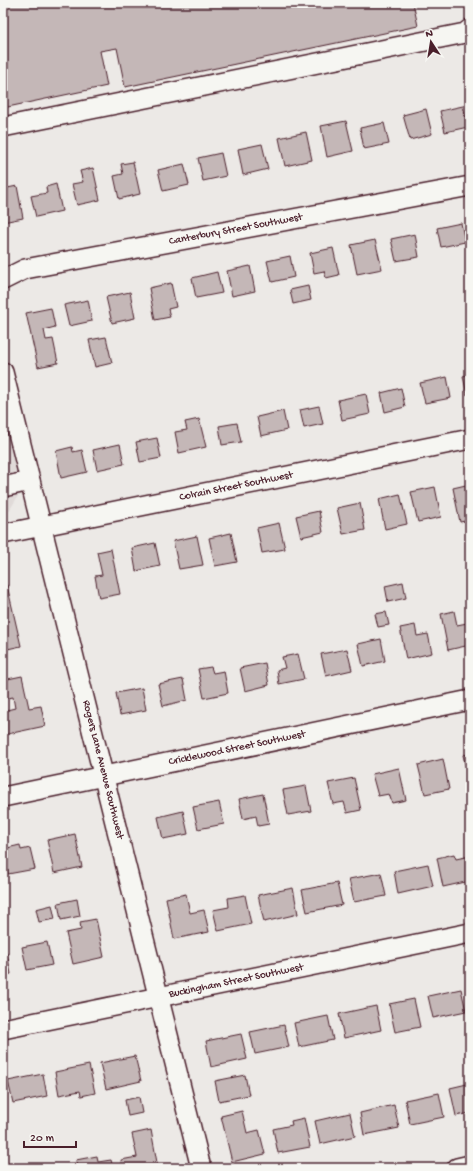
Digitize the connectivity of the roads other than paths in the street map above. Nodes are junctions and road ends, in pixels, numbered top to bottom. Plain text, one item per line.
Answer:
1 (470, 29) edge
2 (3, 127) edge
3 (470, 186) edge
4 (3, 280) edge
5 (3, 372) edge
6 (470, 439) edge
7 (30, 481) junction
8 (3, 487) edge
9 (41, 526) junction
10 (3, 534) edge
11 (470, 700) edge
12 (104, 776) junction
13 (3, 796) edge
14 (470, 934) edge
15 (160, 997) junction
16 (3, 1029) edge
17 (470, 1165) edge
18 (201, 1168) edge
19 (457, 1168) edge

1 - 2 street
3 - 4 street, Canterbury Street Southwest
5 - 7 street, Rogers Lane Avenue Southwest
6 - 9 street, Colrain Street Southwest
7 - 8 street
7 - 9 street, Rogers Lane Avenue Southwest
9 - 10 street, Colrain Street Southwest
9 - 12 street, Rogers Lane Avenue Southwest
11 - 12 street, Cricklewood Street Southwest
12 - 13 street, Cricklewood Street Southwest
12 - 15 street, Rogers Lane Avenue Southwest
14 - 15 street, Buckingham Street Southwest
15 - 16 street, Buckingham Street Southwest
15 - 18 street, Rogers Lane Avenue Southwest
17 - 19 street

